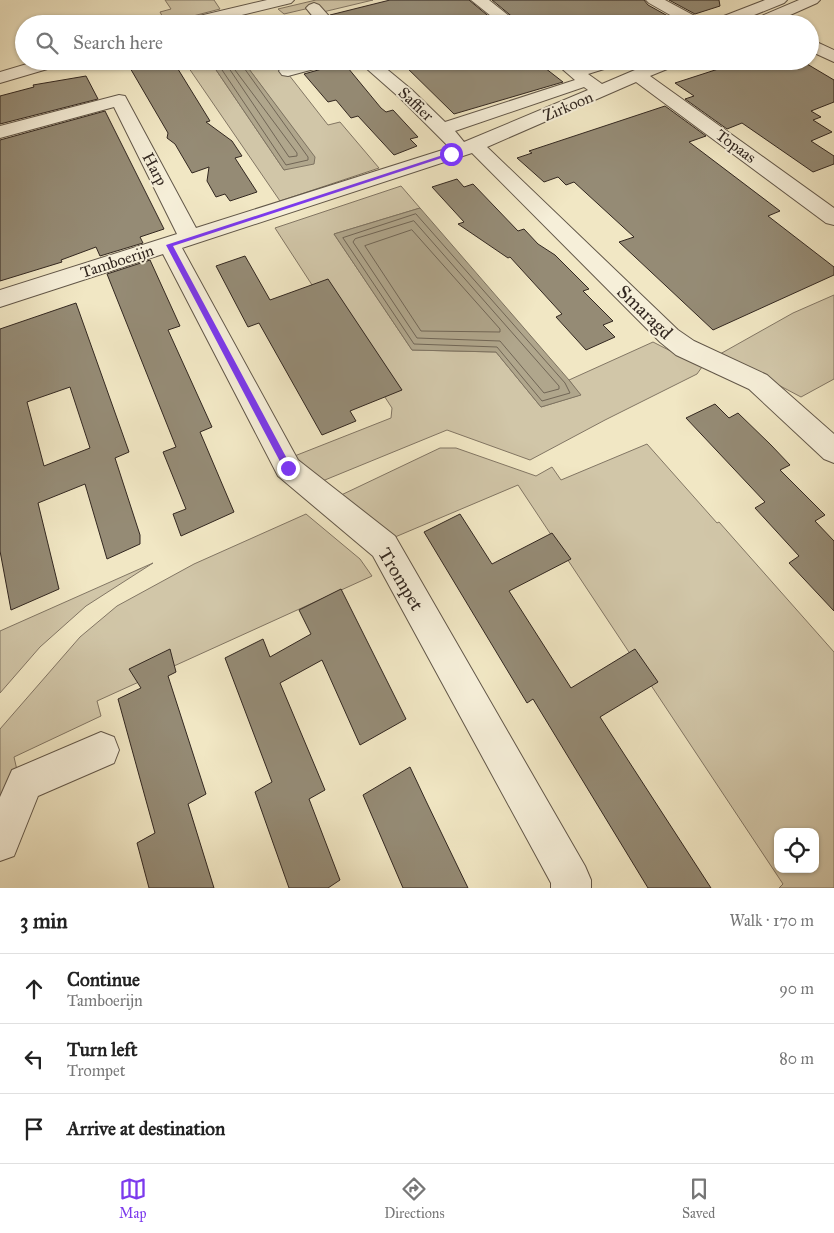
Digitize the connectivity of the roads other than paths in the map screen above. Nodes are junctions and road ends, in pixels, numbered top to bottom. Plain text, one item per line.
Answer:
1 (286, 0) edge
2 (479, 0) edge
3 (654, 0) edge
4 (779, 0) edge
5 (812, 0) edge
6 (314, 8) dead end
7 (222, 15) edge
8 (320, 15) edge
9 (498, 15) edge
10 (682, 15) edge
11 (740, 15) edge
12 (781, 15) edge
13 (819, 49) edge
14 (834, 57) edge
15 (26, 70) edge
16 (292, 70) edge
17 (377, 70) edge
18 (568, 70) edge
19 (594, 70) edge
20 (649, 70) edge
21 (288, 71) dead end
22 (637, 75) junction
23 (0, 78) edge
24 (576, 79) junction
25 (602, 92) junction
26 (442, 129) junction
27 (0, 132) edge
28 (469, 148) junction
29 (834, 218) edge
30 (180, 241) junction
31 (0, 299) edge
32 (834, 451) edge
33 (101, 750) dead end
34 (0, 842) edge
35 (571, 888) edge

1 - 7 street
2 - 9 street
3 - 10 street
4 - 11 street
5 - 12 street
6 - 8 street
13 - 14 street
15 - 23 street
16 - 21 street
17 - 26 street, Saffier
18 - 24 street
19 - 24 street, Zirkoon
20 - 22 street, Zirkoon
22 - 25 street, Zirkoon
22 - 29 street, Topaas
24 - 25 street
24 - 26 street, Zirkoon
25 - 28 street, Zirkoon
26 - 28 street, Saffier
27 - 30 street, Harp
28 - 30 street, Tamboerijn
28 - 32 street, Smaragd
30 - 31 street, Tamboerijn
30 - 35 street, Trompet
33 - 34 street

